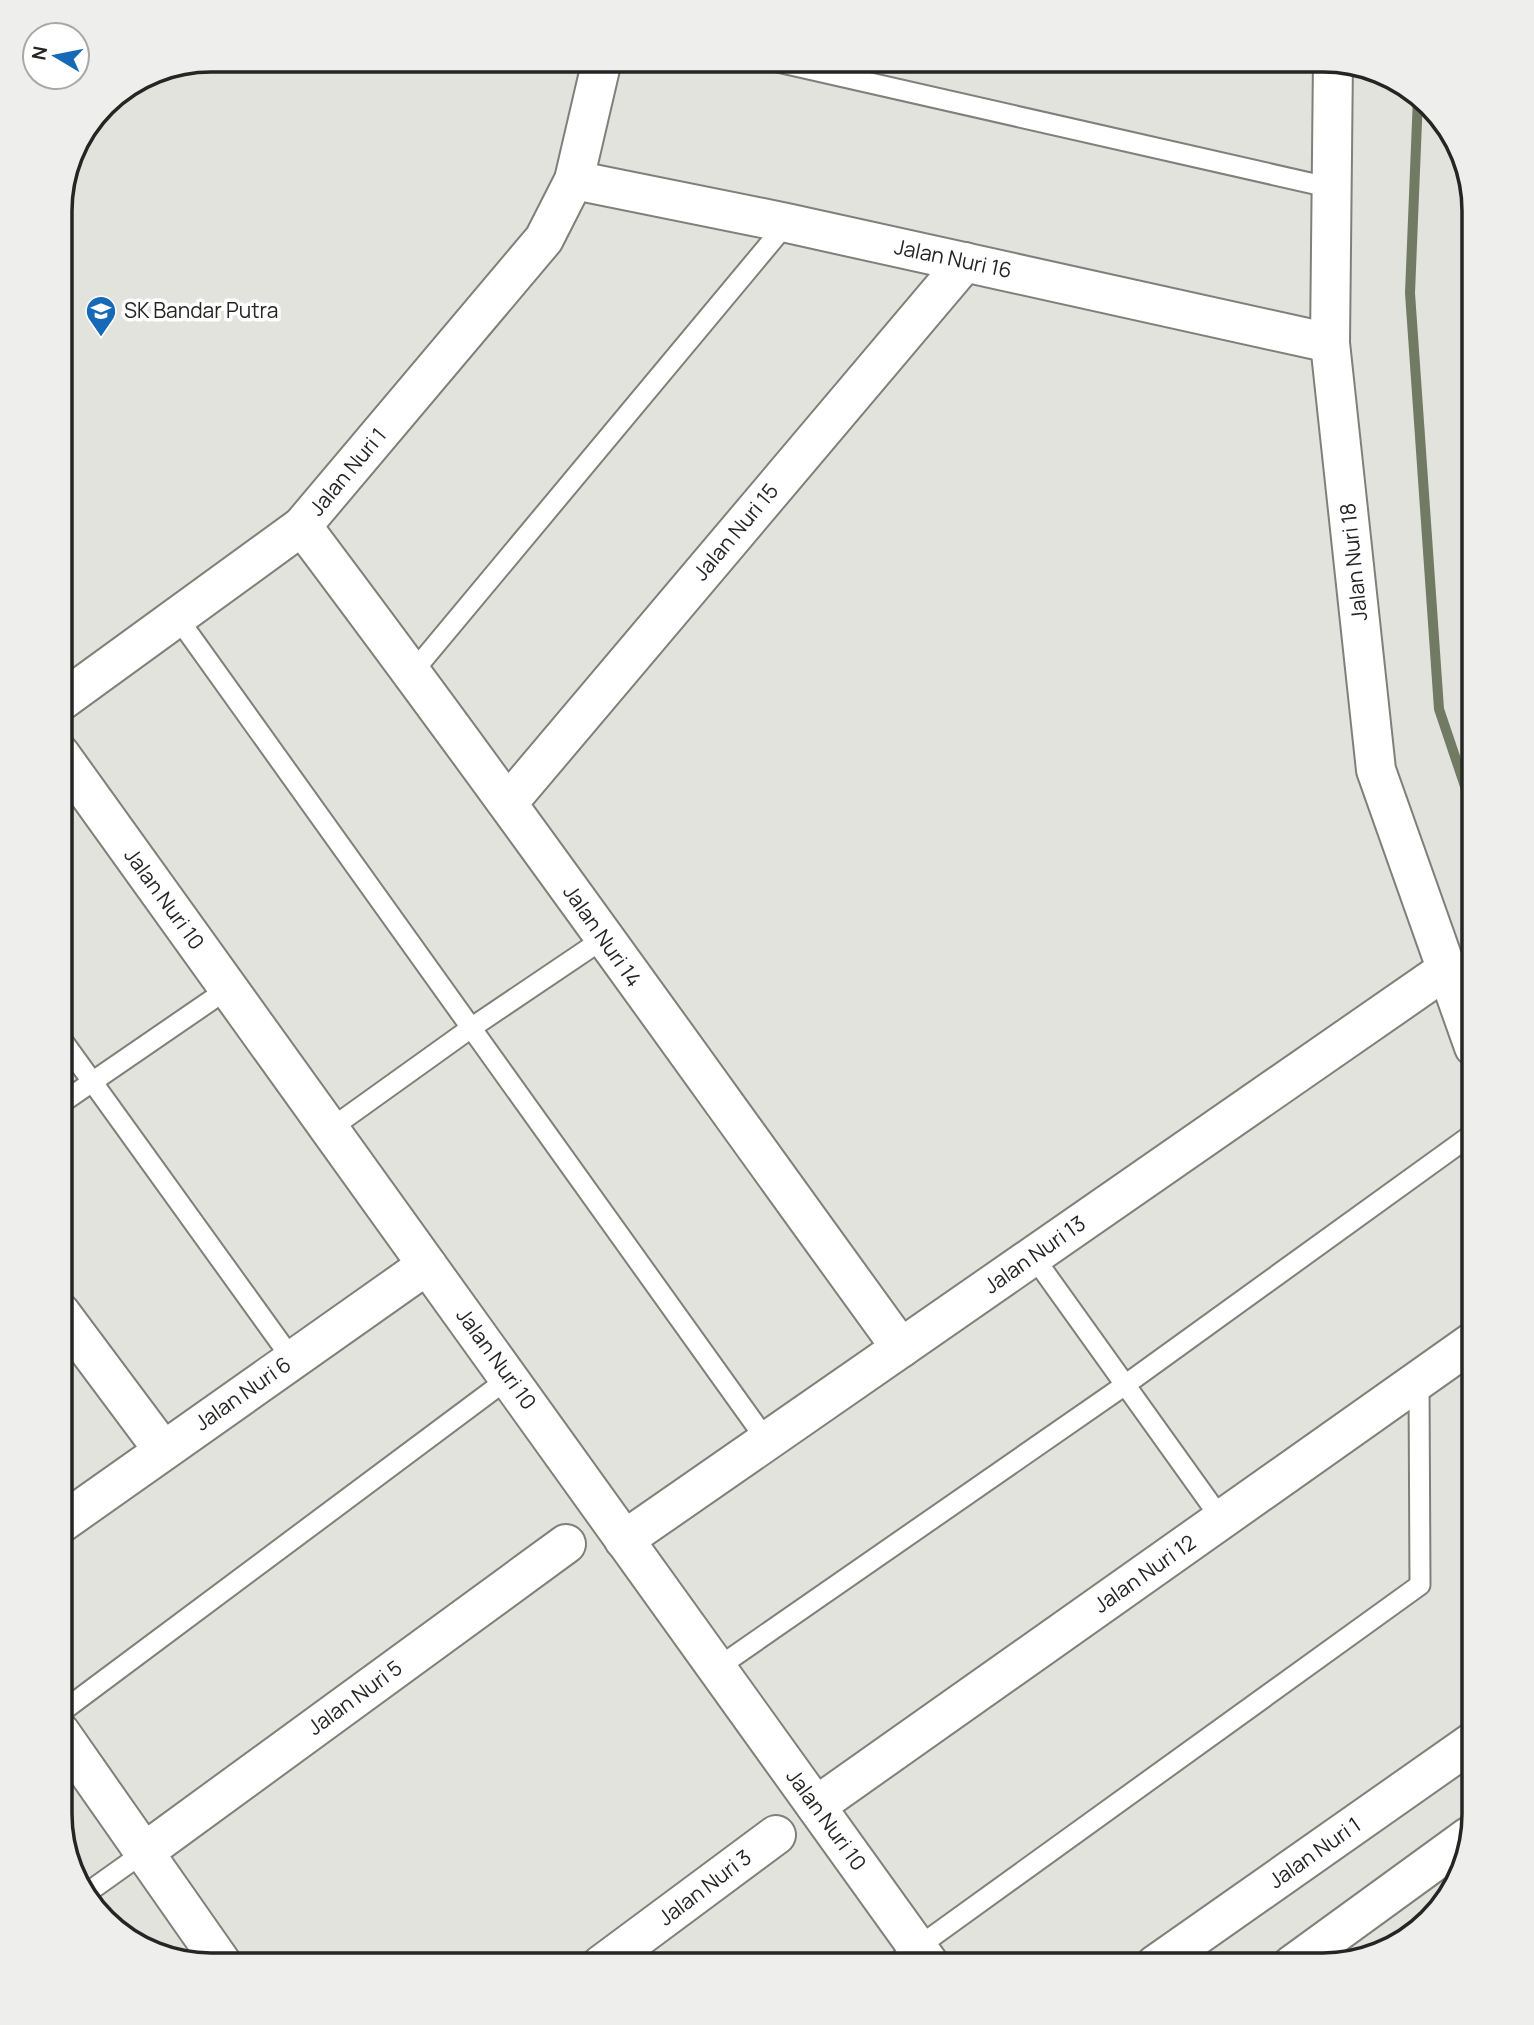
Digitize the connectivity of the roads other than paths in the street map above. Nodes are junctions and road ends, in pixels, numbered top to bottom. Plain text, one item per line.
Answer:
1 (599, 72) edge
2 (822, 72) edge
3 (1333, 72) edge
4 (574, 180) junction
5 (1332, 188) junction
6 (787, 223) junction
7 (964, 262) junction
8 (1330, 343) junction
9 (302, 526) junction
10 (177, 617) junction
11 (412, 673) junction
12 (72, 693) edge
13 (72, 771) edge
14 (508, 803) junction
15 (603, 939) junction
16 (1447, 969) junction
17 (229, 989) junction
18 (1462, 1011) edge
19 (471, 1028) junction
20 (72, 1054) edge
21 (92, 1082) junction
22 (72, 1096) edge
23 (330, 1129) junction
24 (1462, 1142) edge
25 (1033, 1256) junction
26 (427, 1265) junction
27 (72, 1329) edge
28 (901, 1348) junction
29 (1462, 1350) edge
30 (292, 1359) junction
31 (509, 1378) junction
32 (1419, 1380) junction
33 (1125, 1385) junction
34 (767, 1441) junction
35 (163, 1450) junction
36 (72, 1515) edge
37 (1222, 1520) junction
38 (624, 1540) junction
39 (566, 1544) dead end
40 (717, 1668) junction
41 (72, 1704) edge
42 (72, 1749) edge
43 (1462, 1750) edge
44 (816, 1806) junction
45 (776, 1835) dead end
46 (1459, 1845) edge
47 (143, 1853) junction
48 (93, 1888) edge
49 (214, 1953) edge
50 (617, 1953) edge
51 (910, 1953) edge
52 (923, 1953) edge
53 (1172, 1953) edge
54 (1309, 1953) edge

1 - 4 street, Jalan Nuri 1
2 - 5 lane
3 - 5 street, Jalan Nuri 18
4 - 6 street, Jalan Nuri 16
4 - 9 street, Jalan Nuri 1
5 - 8 street, Jalan Nuri 18
6 - 7 street, Jalan Nuri 16
6 - 11 lane
7 - 8 street, Jalan Nuri 16
7 - 14 street, Jalan Nuri 15
8 - 16 street, Jalan Nuri 18
9 - 10 street, Jalan Nuri 1
9 - 11 street, Jalan Nuri 14
10 - 12 street, Jalan Nuri 1
10 - 19 lane
11 - 14 street, Jalan Nuri 14
13 - 17 street, Jalan Nuri 10
14 - 15 street, Jalan Nuri 14
15 - 19 lane
15 - 28 street, Jalan Nuri 14
16 - 18 street, Jalan Nuri 18
16 - 25 street, Jalan Nuri 13
17 - 21 lane
17 - 23 street, Jalan Nuri 10
19 - 23 lane
19 - 34 lane
20 - 21 lane
21 - 22 lane
21 - 30 lane
23 - 26 street, Jalan Nuri 10
24 - 33 lane
25 - 28 street, Jalan Nuri 13
25 - 33 lane
26 - 30 street, Jalan Nuri 6
26 - 31 street, Jalan Nuri 10
27 - 35 street
28 - 34 street, Jalan Nuri 13
29 - 32 street, Jalan Nuri 12
30 - 35 street, Jalan Nuri 6
31 - 38 street, Jalan Nuri 10
31 - 41 lane
32 - 37 street, Jalan Nuri 12
32 - 52 lane
33 - 37 lane
33 - 40 lane
34 - 38 street, Jalan Nuri 13
35 - 36 street, Jalan Nuri 6
37 - 44 street, Jalan Nuri 12
38 - 40 street, Jalan Nuri 10
39 - 47 street, Jalan Nuri 5
40 - 44 street, Jalan Nuri 10
42 - 47 street
43 - 53 street, Jalan Nuri 1
44 - 51 street, Jalan Nuri 10
45 - 50 street, Jalan Nuri 3
46 - 54 street
47 - 48 lane
47 - 49 street

